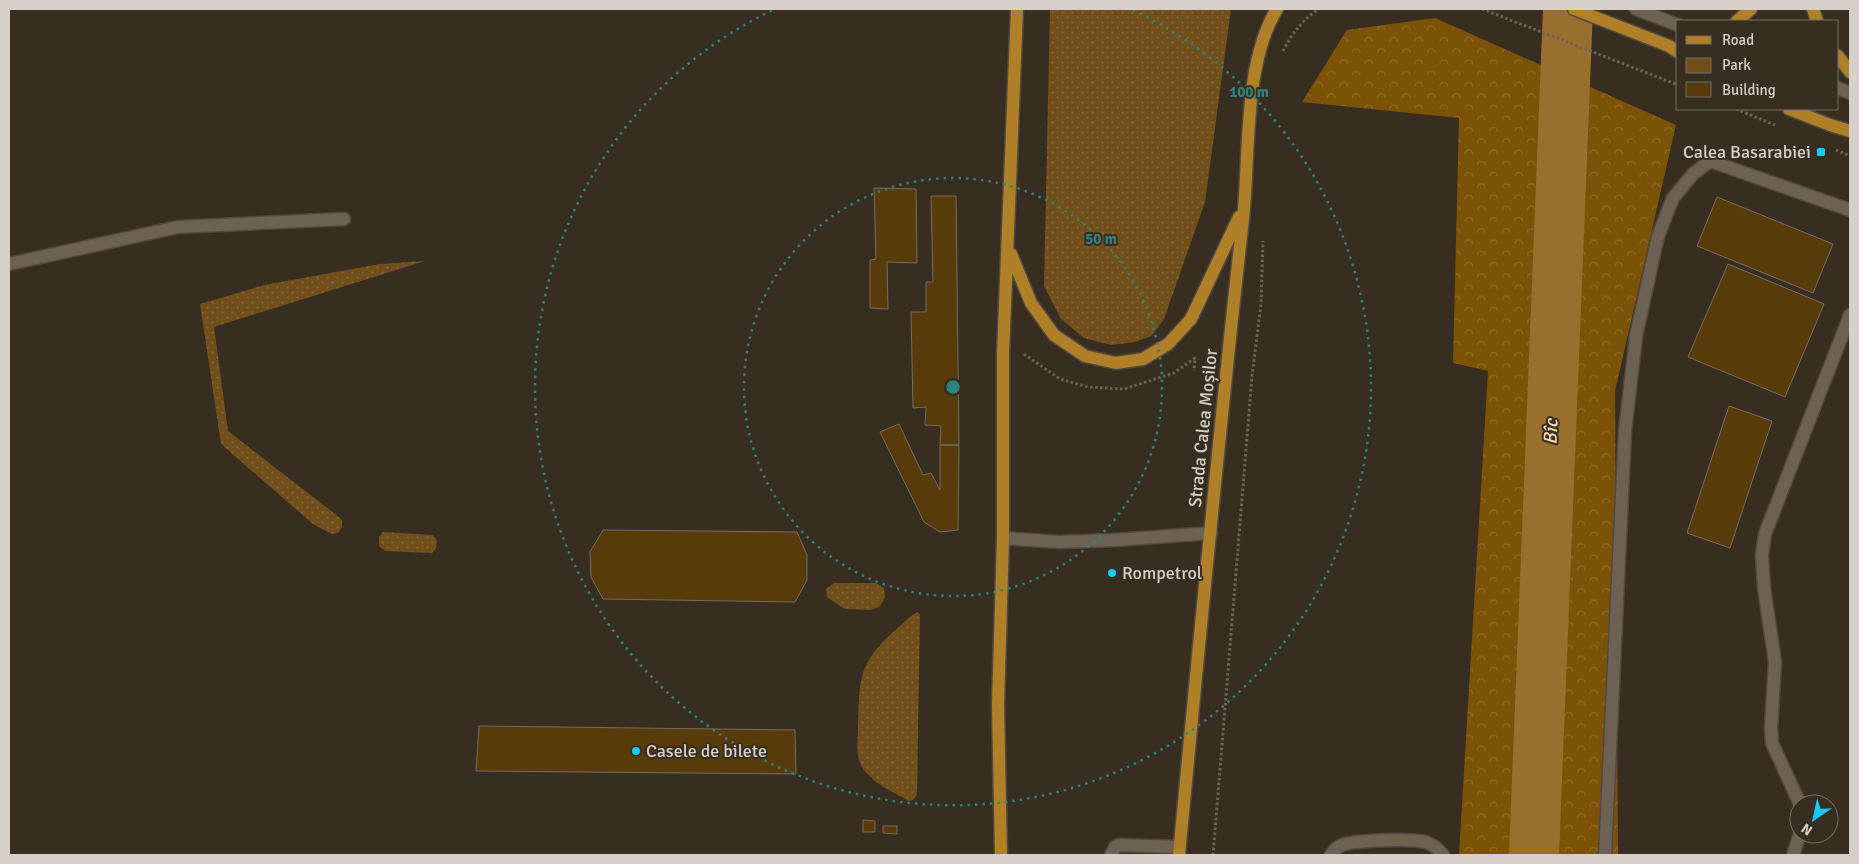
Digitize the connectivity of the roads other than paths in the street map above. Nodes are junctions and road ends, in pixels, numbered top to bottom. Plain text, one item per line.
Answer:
1 (1017, 9) edge
2 (1276, 9) edge
3 (1574, 9) edge
4 (1636, 9) edge
5 (1752, 9) edge
6 (1738, 20) edge
7 (1676, 25) edge
8 (1675, 47) edge
9 (1839, 57) edge
10 (1850, 72) edge
11 (1792, 110) edge
12 (1850, 131) edge
13 (1244, 206) junction
14 (1850, 210) edge
15 (344, 219) dead end
16 (1009, 250) junction
17 (9, 264) edge
18 (1850, 315) edge
19 (1211, 533) junction
20 (1004, 538) junction
21 (1795, 794) edge
22 (1179, 851) edge
23 (1001, 855) edge
24 (1111, 855) edge
25 (1331, 855) edge
26 (1443, 855) edge
27 (1605, 855) edge

1 - 16 main road
2 - 13 main road, Strada Calea Moșilor
3 - 8 main road
4 - 7 lane
5 - 6 main road
9 - 10 main road
11 - 12 main road
13 - 16 main road
13 - 19 main road, Strada Calea Moșilor
14 - 27 lane
15 - 17 lane
16 - 20 main road
18 - 21 lane
19 - 20 lane
19 - 22 main road, Strada Calea Moșilor
20 - 23 main road
22 - 24 lane
25 - 26 lane

